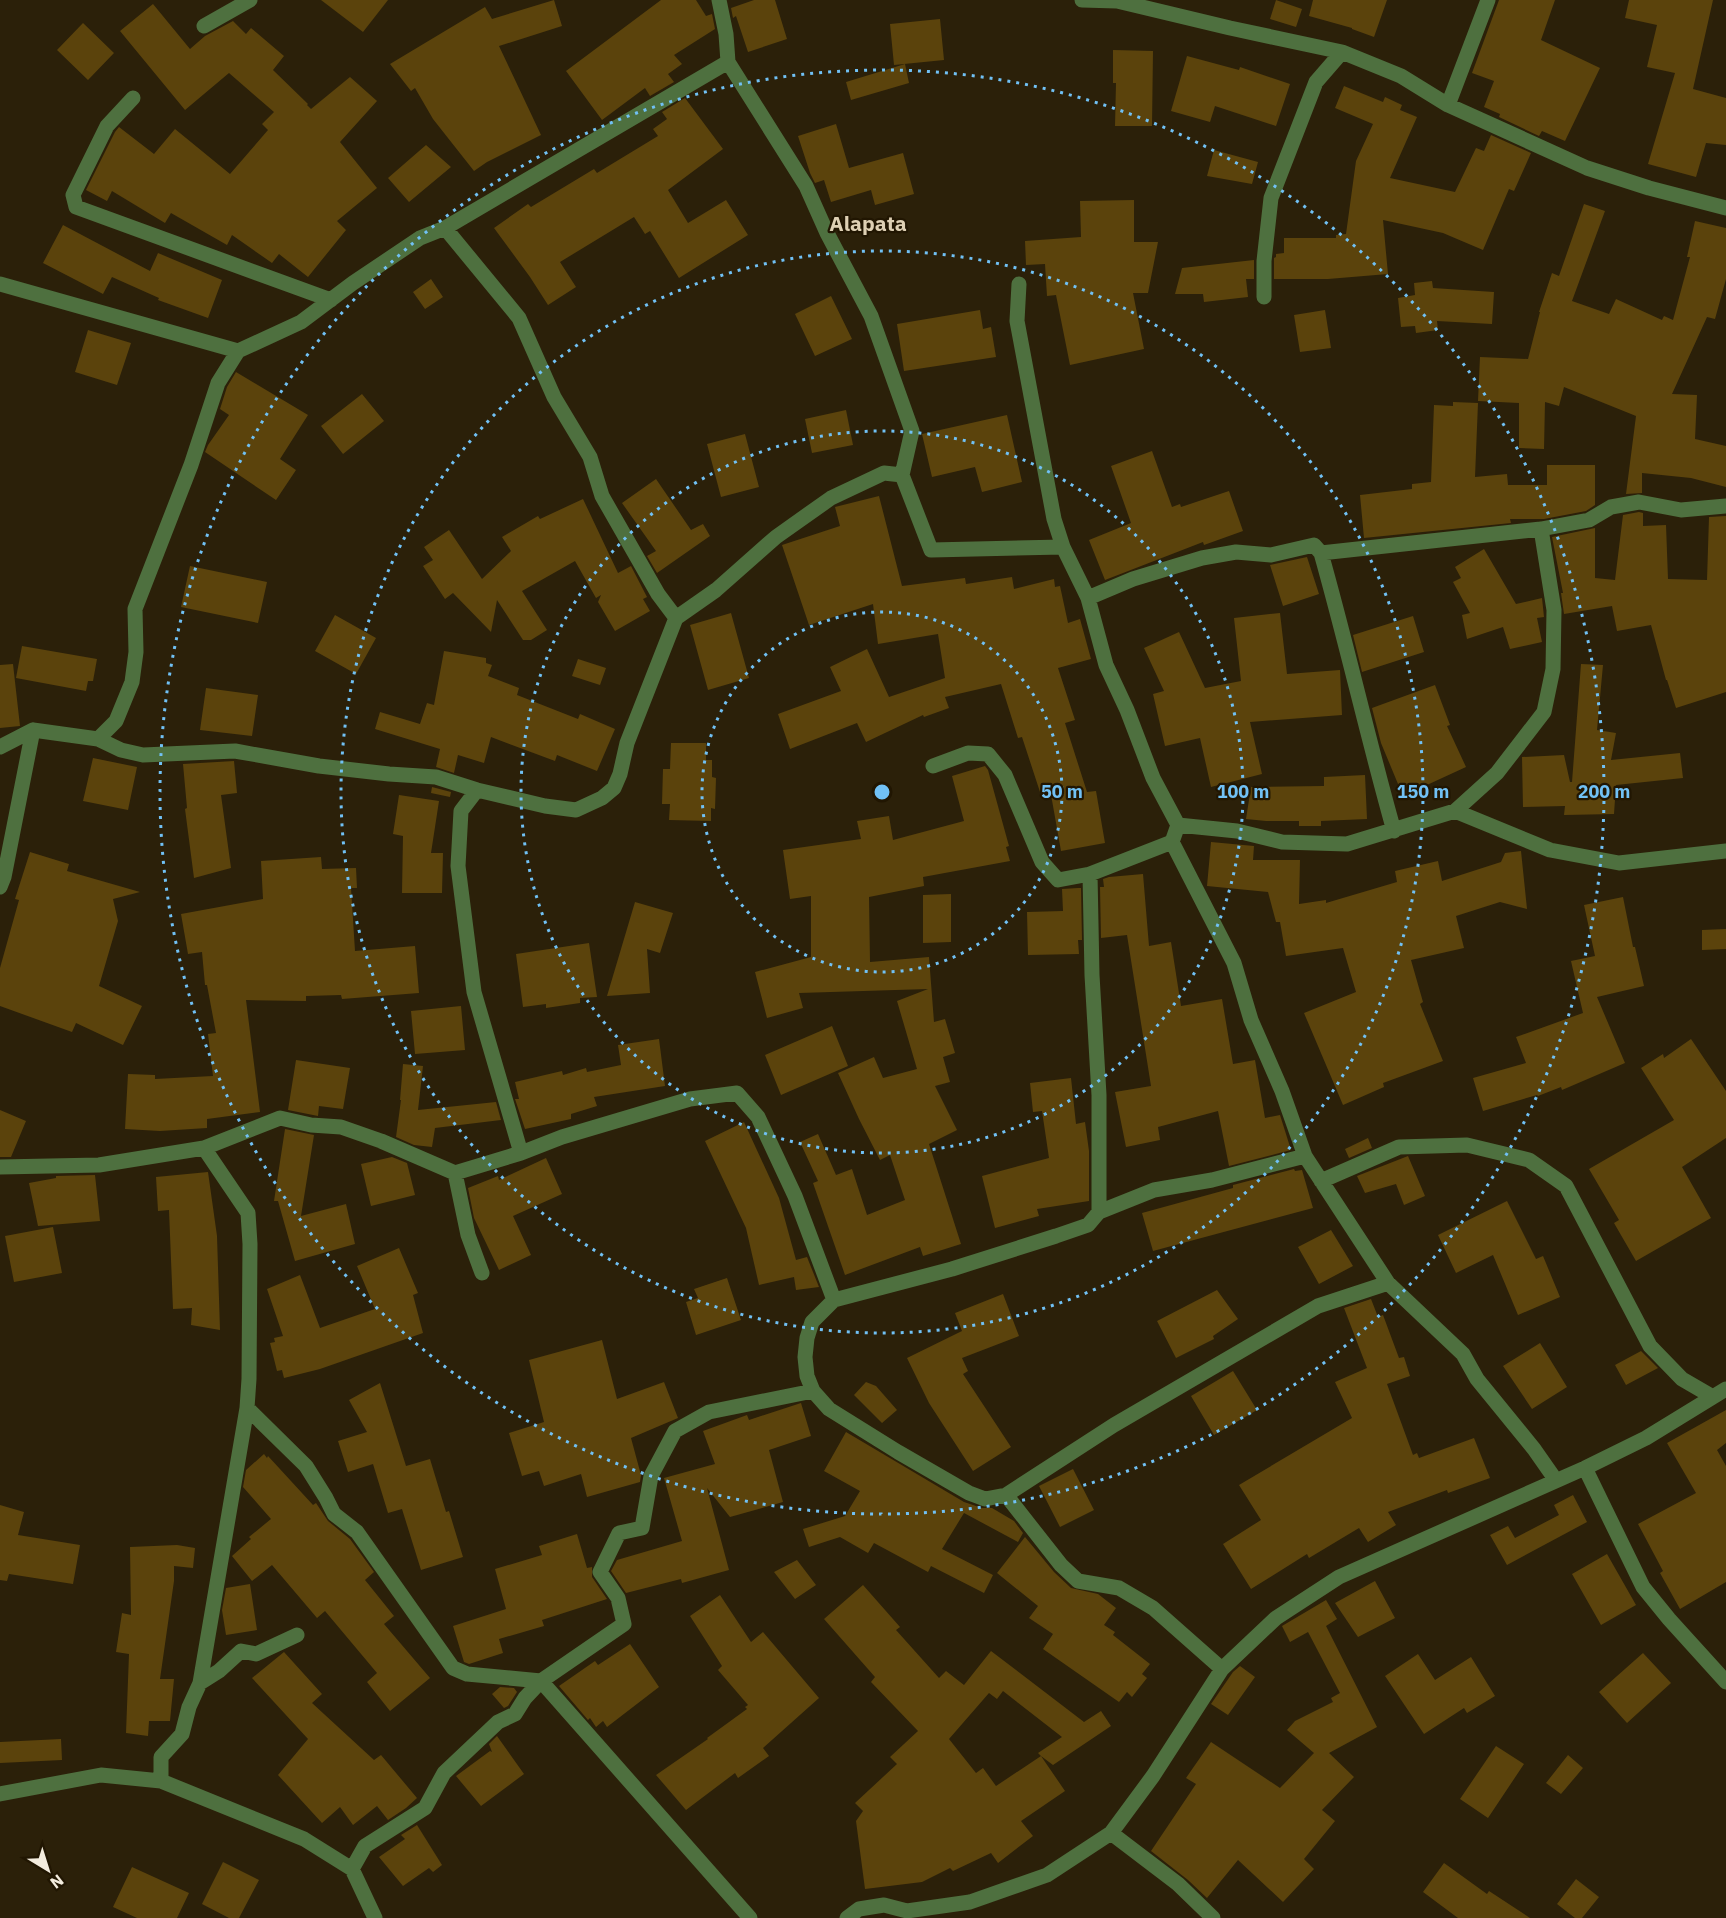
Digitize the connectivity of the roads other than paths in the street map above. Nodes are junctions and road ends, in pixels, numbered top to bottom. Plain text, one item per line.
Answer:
1 (250, 0) edge
2 (719, 0) edge
3 (1082, 0) edge
4 (1488, 0) edge
5 (204, 26) dead end
6 (1342, 51) junction
7 (728, 62) junction
8 (133, 98) dead end
9 (1448, 105) junction
10 (1726, 208) edge
11 (445, 228) junction
12 (0, 284) edge
13 (1019, 284) dead end
14 (1264, 297) dead end
15 (331, 300) junction
16 (238, 351) junction
17 (902, 475) junction
18 (1726, 506) edge
19 (1541, 529) junction
20 (1063, 547) junction
21 (1321, 553) junction
22 (1088, 598) junction
23 (676, 618) junction
24 (33, 730) junction
25 (98, 739) junction
26 (0, 747) edge
27 (933, 766) dead end
28 (477, 790) junction
29 (1455, 811) junction
30 (1178, 825) junction
31 (1394, 831) junction
32 (1172, 842) junction
33 (1726, 851) edge
34 (1090, 874) junction
35 (0, 887) edge
36 (204, 1148) junction
37 (521, 1153) junction
38 (1305, 1156) junction
39 (0, 1167) edge
40 (455, 1173) junction
41 (1321, 1181) junction
42 (1099, 1212) junction
43 (482, 1274) dead end
44 (1388, 1283) junction
45 (834, 1300) junction
46 (1726, 1389) edge
47 (813, 1391) junction
48 (1713, 1397) junction
49 (247, 1408) junction
50 (1585, 1468) junction
51 (1555, 1479) junction
52 (1006, 1495) junction
53 (297, 1635) dead end
54 (1222, 1669) junction
55 (541, 1681) junction
56 (1726, 1682) edge
57 (200, 1683) junction
58 (161, 1781) junction
59 (0, 1794) edge
60 (1111, 1833) junction
61 (352, 1869) junction
62 (375, 1918) edge
63 (750, 1918) edge
64 (847, 1918) edge
65 (1213, 1918) edge

1 - 5 street
2 - 7 street
3 - 6 street
4 - 9 street
6 - 9 street
6 - 14 street
7 - 11 street
7 - 17 street
8 - 15 street
9 - 10 street
11 - 15 street
11 - 23 street
12 - 16 street
13 - 20 street
15 - 16 street
16 - 25 street
17 - 20 street
17 - 23 street
18 - 19 street
19 - 21 street
19 - 29 street
20 - 22 street
21 - 22 street
21 - 31 street
22 - 30 street
23 - 28 street
24 - 25 street
24 - 26 street
24 - 35 street
25 - 28 street
27 - 34 street
28 - 37 street
29 - 31 street
29 - 33 street
30 - 31 street
30 - 32 street
32 - 34 street
32 - 38 street
34 - 42 street
36 - 39 street
36 - 40 street
36 - 49 street
37 - 40 street
37 - 45 street
38 - 41 street
38 - 42 street
40 - 43 street
41 - 44 street
41 - 48 street
42 - 45 street
44 - 51 street
44 - 52 street
45 - 47 street
46 - 48 street
47 - 52 street
47 - 55 street
48 - 50 street
49 - 55 street
49 - 57 street
50 - 51 street
50 - 56 street
51 - 54 street
52 - 54 street
53 - 57 street
54 - 60 street
55 - 61 street
55 - 63 street
57 - 58 street
58 - 59 street
58 - 61 street
60 - 64 street
60 - 65 street
61 - 62 street

